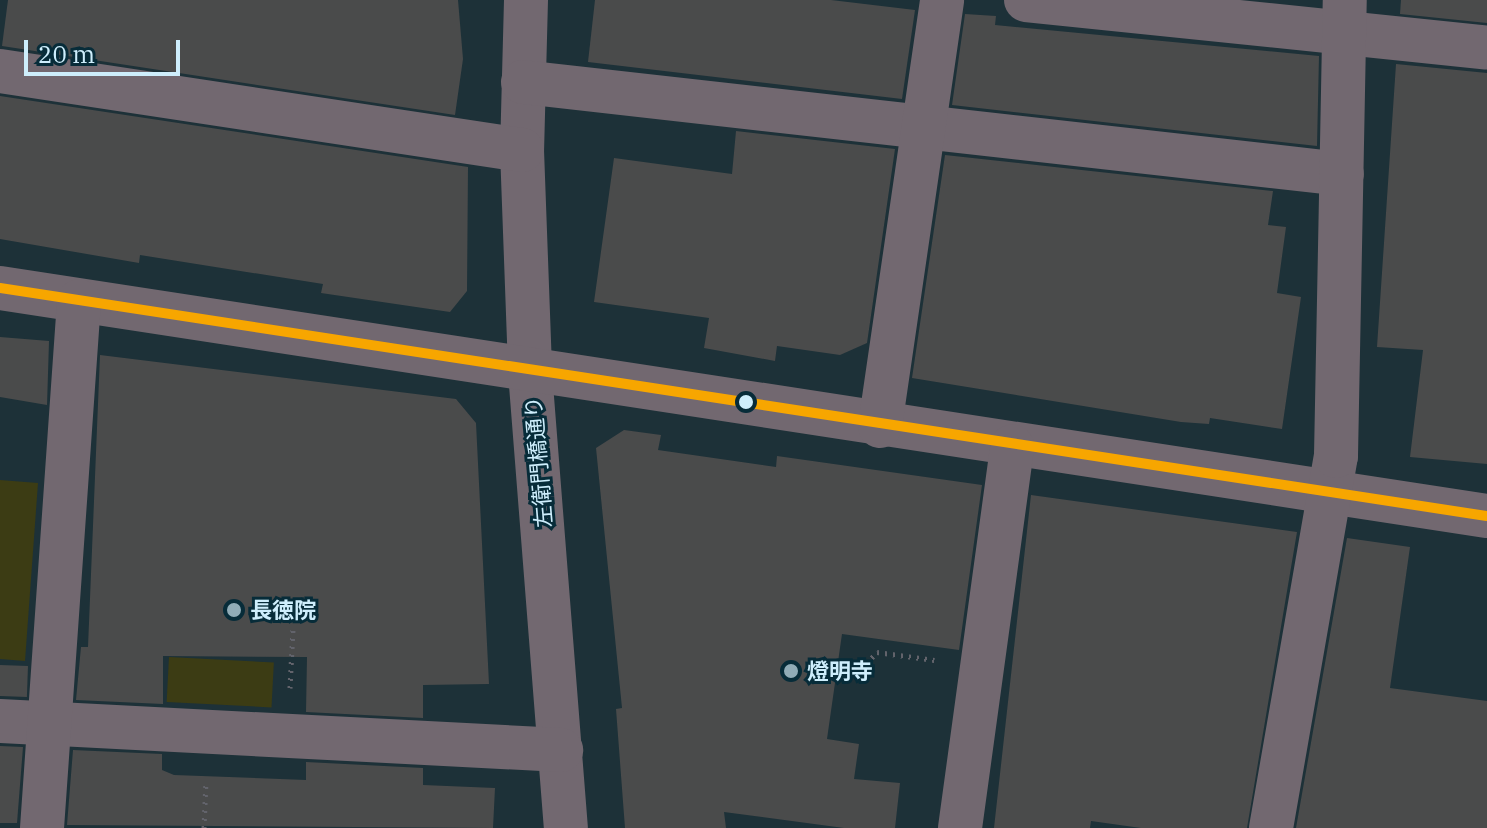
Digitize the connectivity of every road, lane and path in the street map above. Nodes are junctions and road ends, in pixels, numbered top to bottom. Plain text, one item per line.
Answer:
1 (526, 0) edge
2 (942, 0) edge
3 (1026, 0) edge
4 (1345, 18) edge
5 (1487, 48) edge
6 (0, 71) edge
7 (523, 82) junction
8 (924, 127) junction
9 (522, 150) junction
10 (1342, 174) junction
11 (0, 288) edge
12 (79, 301) junction
13 (530, 372) junction
14 (880, 426) junction
15 (1012, 447) junction
16 (1333, 495) junction
17 (1487, 516) edge
18 (293, 628) dead end
19 (982, 667) junction
20 (855, 675) dead end
21 (0, 721) edge
22 (48, 725) junction
23 (287, 737) junction
24 (561, 750) junction
25 (42, 828) edge
26 (566, 828) edge
27 (960, 828) edge
28 (1271, 828) edge

1 - 7 street, 左衛門橋通り
2 - 8 street
3 - 4 street
4 - 5 street
4 - 10 street
6 - 9 street
7 - 8 street
7 - 9 street, 左衛門橋通り
8 - 10 street
8 - 14 street
9 - 13 street, 左衛門橋通り
10 - 16 street
11 - 12 street
12 - 13 street
12 - 22 street
13 - 14 street
13 - 24 street, 左衛門橋通り
14 - 15 street
15 - 16 street
15 - 19 street
16 - 17 street
16 - 28 street
18 - 23 path
19 - 20 path
19 - 27 street
21 - 22 street
22 - 23 street
22 - 25 street
23 - 24 street
24 - 26 street, 左衛門橋通り

